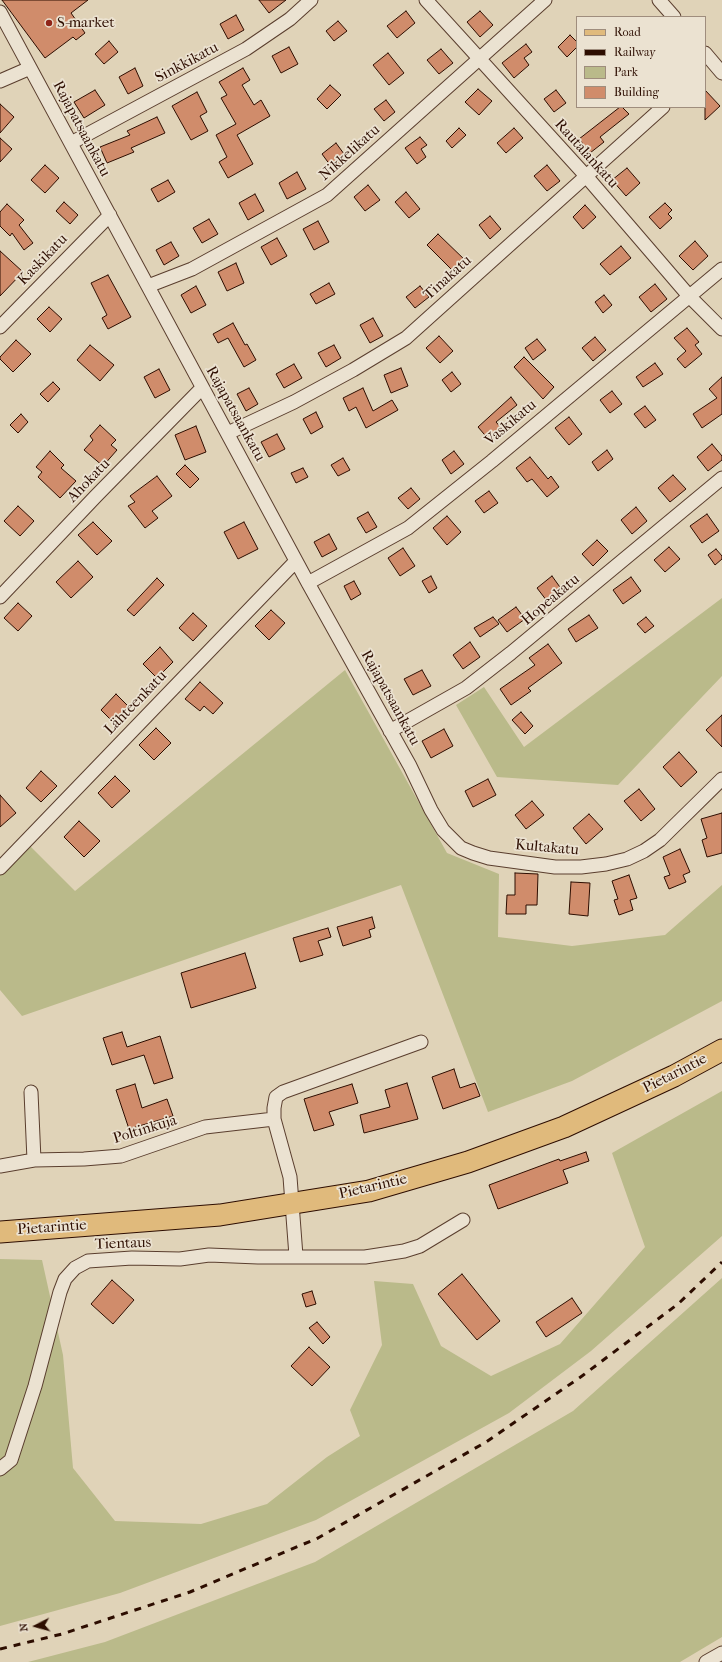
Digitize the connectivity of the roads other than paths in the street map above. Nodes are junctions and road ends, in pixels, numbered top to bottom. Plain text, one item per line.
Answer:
1 (311, 0) edge
2 (426, 0) edge
3 (545, 0) edge
4 (659, 0) edge
5 (0, 12) edge
6 (673, 16) edge
7 (479, 60) junction
8 (708, 61) edge
9 (30, 68) junction
10 (722, 73) edge
11 (0, 81) edge
12 (662, 108) edge
13 (71, 143) junction
14 (586, 176) junction
15 (110, 215) junction
16 (722, 269) edge
17 (148, 286) junction
18 (689, 296) junction
19 (0, 328) edge
20 (722, 329) edge
21 (202, 388) junction
22 (228, 433) junction
23 (722, 478) edge
24 (296, 561) junction
25 (308, 583) junction
26 (0, 597) edge
27 (390, 730) junction
28 (722, 779) edge
29 (443, 830) joint
30 (0, 868) edge
31 (421, 1042) dead end
32 (722, 1050) edge
33 (31, 1092) dead end
34 (274, 1119) junction
35 (34, 1160) junction
36 (0, 1166) edge
37 (293, 1203) junction
38 (463, 1220) dead end
39 (0, 1232) edge
40 (296, 1256) junction
41 (0, 1469) edge
42 (722, 1653) edge
43 (706, 1662) edge

1 - 13 street, Sinkkikatu
2 - 7 street, Rautalankatu
3 - 7 street, Nikkelikatu
4 - 6 street
5 - 9 street, Rajapatsaankatu
7 - 14 street, Rautalankatu
7 - 17 street, Nikkelikatu
8 - 10 street
9 - 11 street
9 - 13 street, Rajapatsaankatu
12 - 14 street, Tinakatu
13 - 15 street, Rajapatsaankatu
14 - 18 street, Rautalankatu
14 - 22 street, Tinakatu
15 - 17 street, Rajapatsaankatu
15 - 19 street, Kaskikatu
16 - 18 street, Vaskikatu
17 - 21 street, Rajapatsaankatu
18 - 20 street, Rautalankatu
18 - 25 street, Vaskikatu
21 - 22 street, Rajapatsaankatu
21 - 26 street, Ahokatu
22 - 24 street, Rajapatsaankatu
23 - 27 street, Hopeakatu
24 - 25 street, Rajapatsaankatu
24 - 30 street, Lähteenkatu
25 - 27 street, Rajapatsaankatu
27 - 29 street, Rajapatsaankatu
28 - 29 street, Kultakatu
31 - 34 street
32 - 37 main road, Pietarintie
33 - 35 street
34 - 35 street, Poltinkuja
34 - 37 street
35 - 36 street, Poltinkuja
37 - 39 main road, Pietarintie
37 - 40 street
38 - 40 street, Tientaus
40 - 41 street, Tientaus
42 - 43 street

